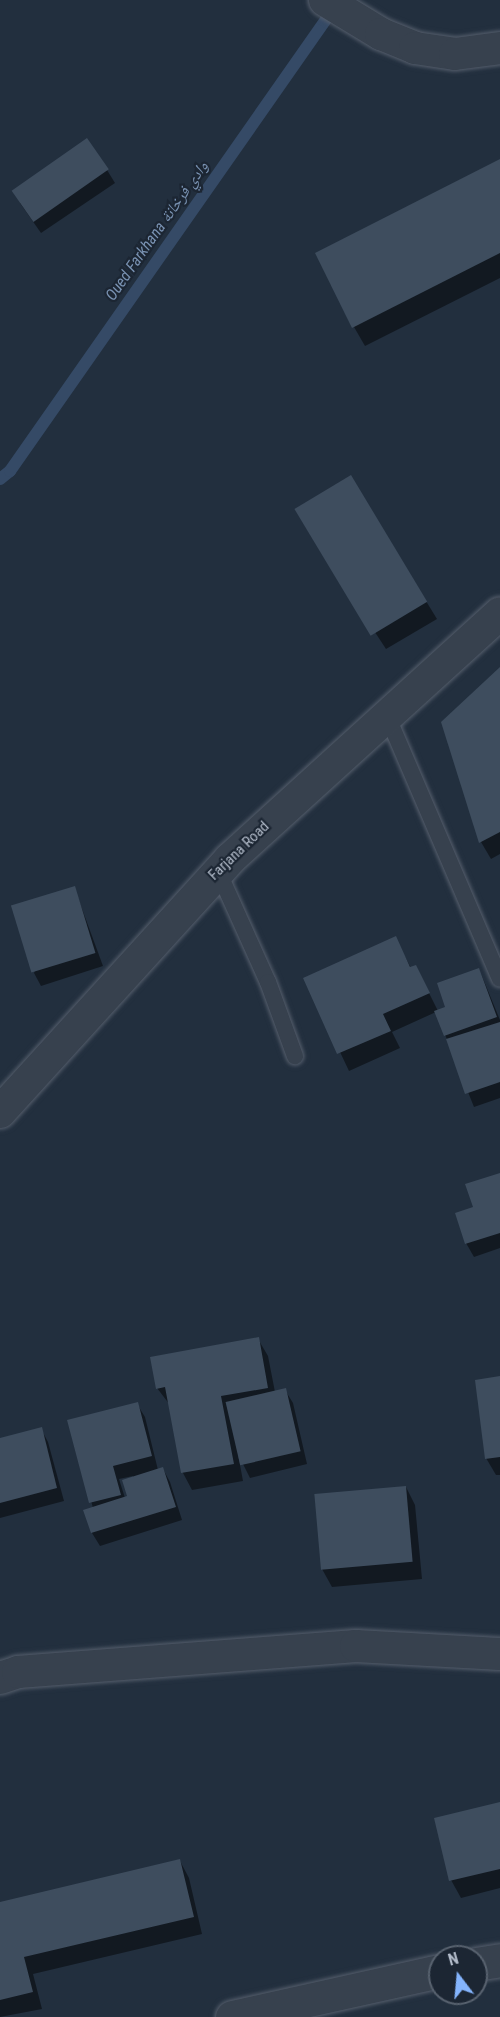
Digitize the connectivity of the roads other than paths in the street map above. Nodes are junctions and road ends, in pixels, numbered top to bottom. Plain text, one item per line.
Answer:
1 (325, 0) edge
2 (500, 48) edge
3 (500, 613) edge
4 (386, 713) junction
5 (218, 871) junction
6 (500, 978) edge
7 (295, 1056) dead end
8 (0, 1112) edge
9 (500, 1654) edge
10 (0, 1678) edge
11 (428, 1974) edge
12 (232, 2017) edge

1 - 2 street
3 - 4 street, Farjana Road
4 - 5 street, Farjana Road
4 - 6 lane
5 - 7 lane
5 - 8 street, Farjana Road
9 - 10 street
11 - 12 street

